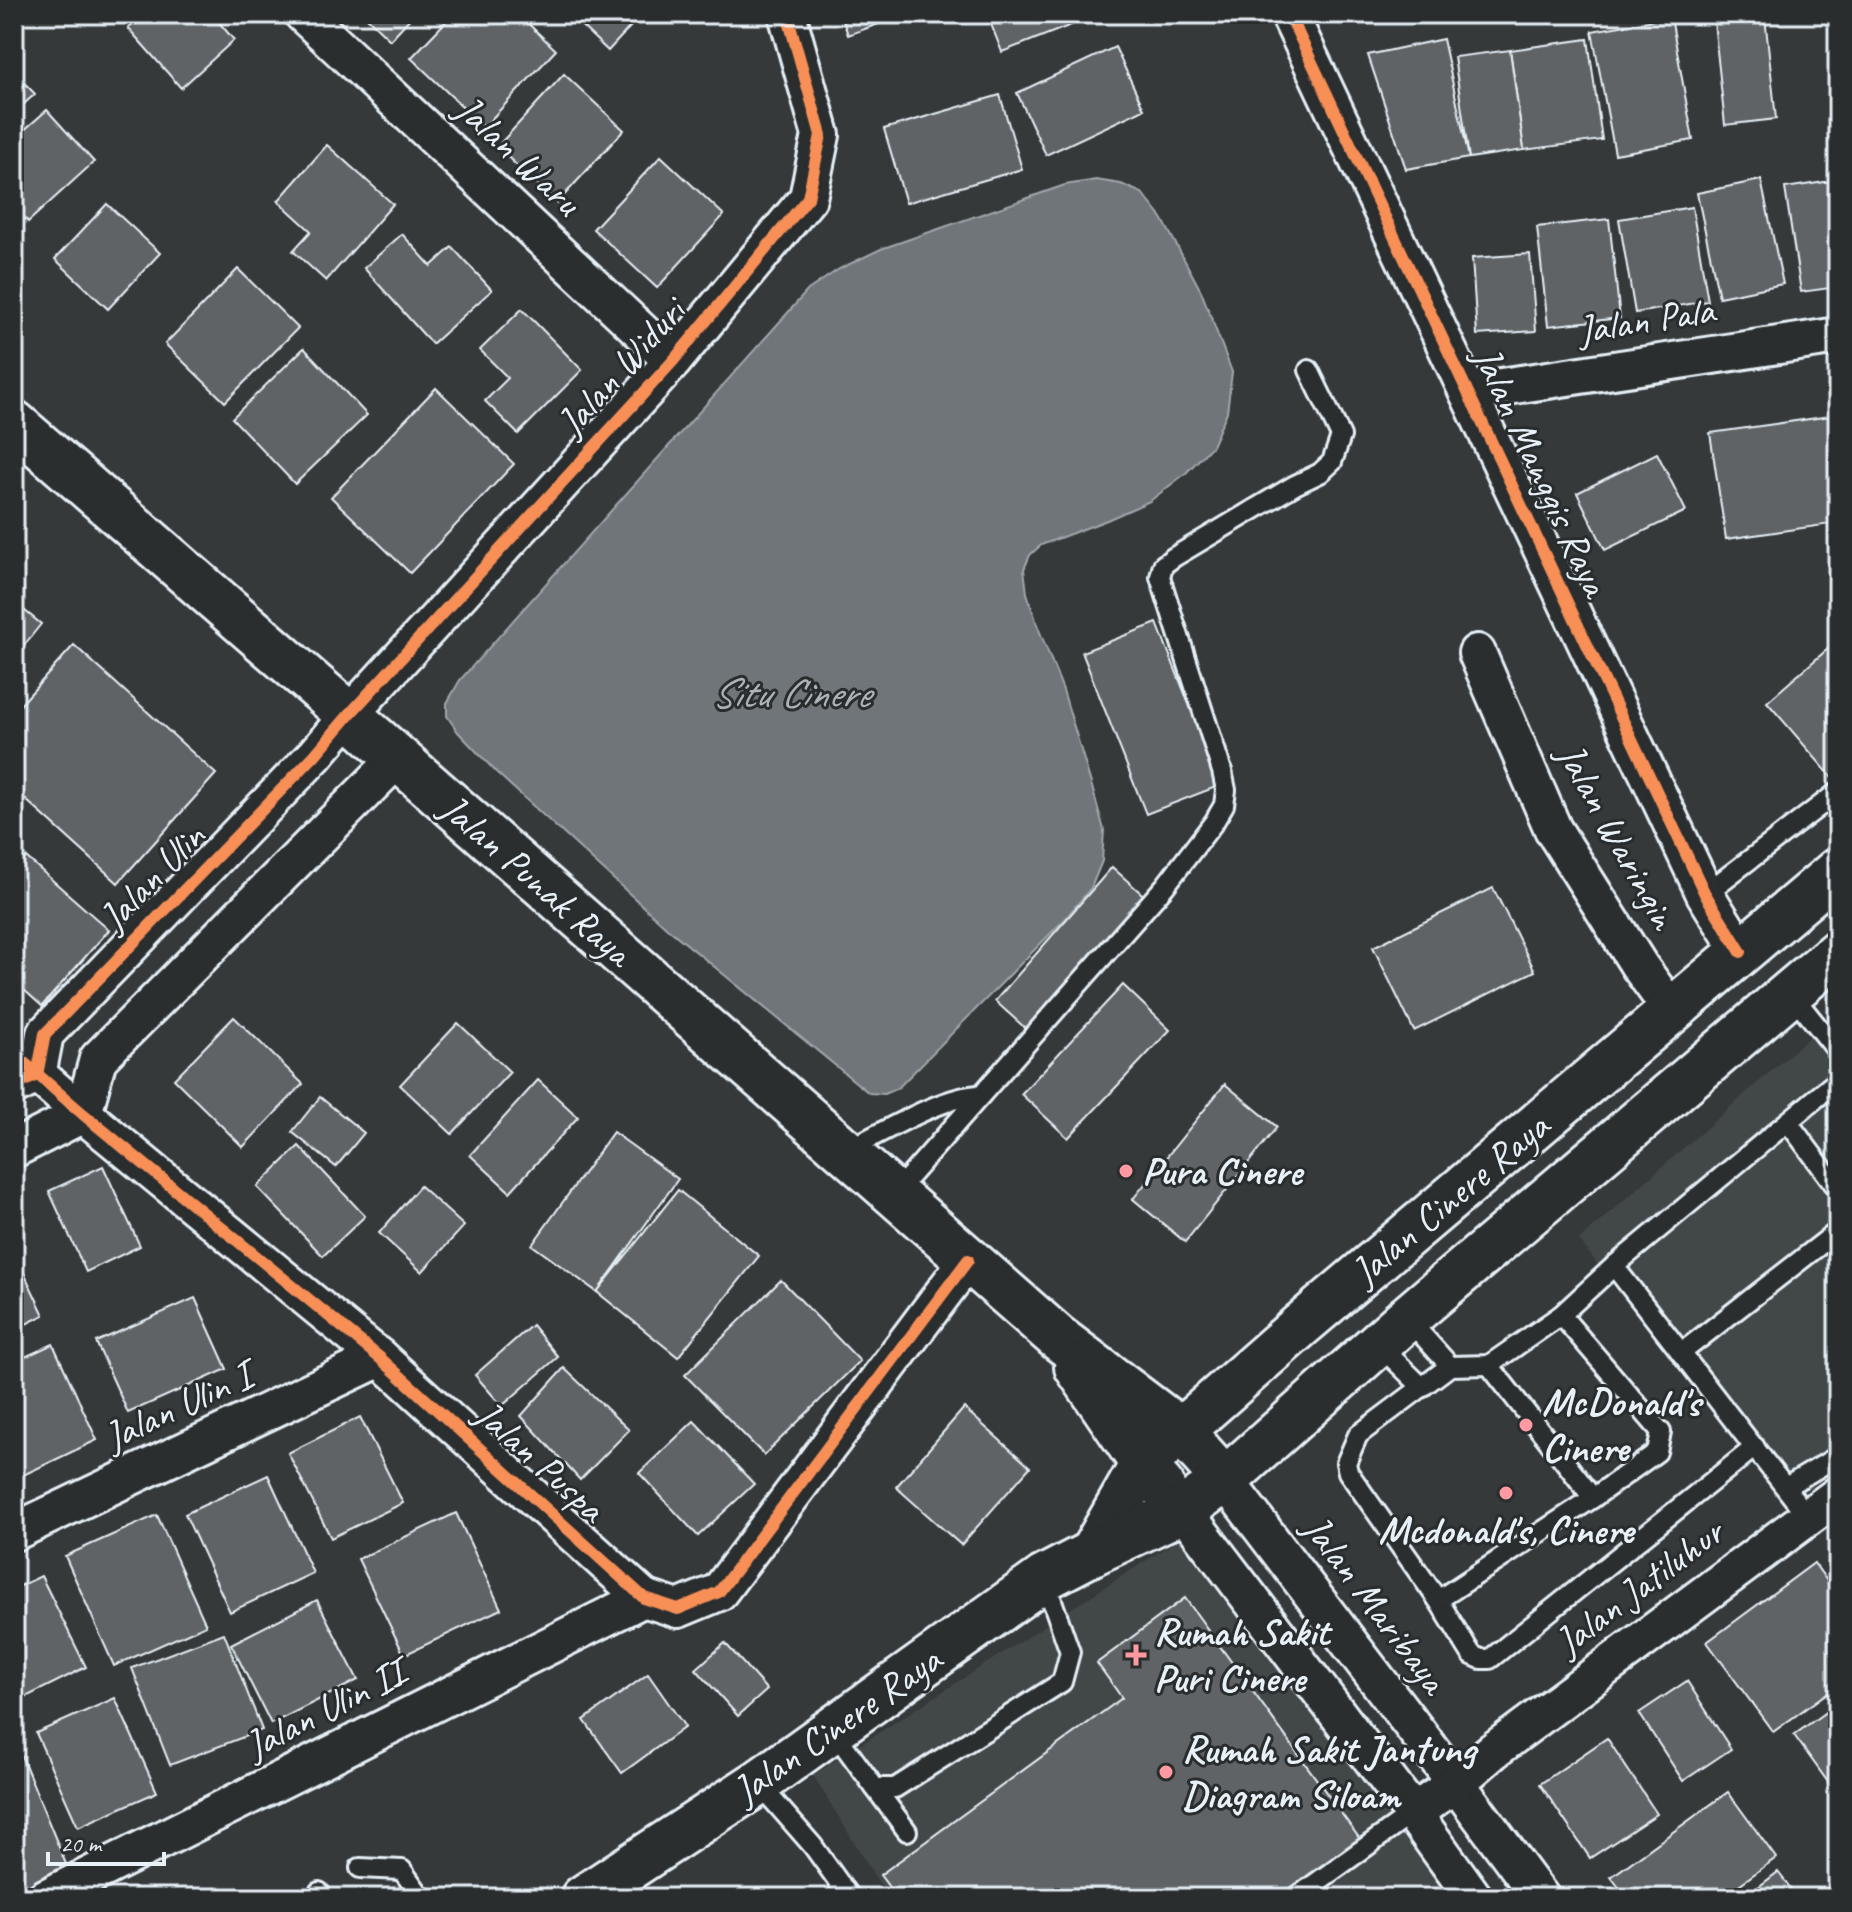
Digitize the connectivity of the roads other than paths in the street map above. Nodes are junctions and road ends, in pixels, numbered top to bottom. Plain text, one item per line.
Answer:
1 (303, 14) edge
2 (787, 14) edge
3 (1299, 15) edge
4 (1838, 336) edge
5 (673, 361) junction
6 (1309, 370) dead end
7 (1461, 378) junction
8 (14, 423) edge
9 (1477, 653) dead end
10 (349, 715) junction
11 (398, 758) junction
12 (1838, 792) edge
13 (1838, 870) edge
14 (1705, 894) junction
15 (1741, 952) junction
16 (1838, 952) edge
17 (1790, 992) junction
18 (1672, 1011) junction
19 (1838, 1052) edge
20 (22, 1072) edge
21 (1838, 1080) edge
22 (981, 1095) junction
23 (83, 1114) junction
24 (1788, 1122) junction
25 (14, 1149) edge
26 (844, 1151) junction
27 (1838, 1189) edge
28 (894, 1194) junction
29 (1838, 1231) edge
30 (968, 1260) junction
31 (1614, 1266) junction
32 (1561, 1315) junction
33 (1393, 1331) junction
34 (1058, 1338) junction
35 (1681, 1353) junction
36 (1266, 1356) junction
37 (380, 1358) junction
38 (1489, 1365) junction
39 (1450, 1366) junction
40 (1422, 1387) junction
41 (1309, 1405) junction
42 (1181, 1431) junction
43 (1755, 1447) junction
44 (1838, 1456) edge
45 (1143, 1464) junction
46 (1225, 1480) junction
47 (1786, 1487) junction
48 (1838, 1495) edge
49 (1593, 1498) junction
50 (1183, 1510) junction
51 (1808, 1517) junction
52 (14, 1532) edge
53 (1092, 1553) junction
54 (1044, 1578) junction
55 (644, 1598) junction
56 (1438, 1600) junction
57 (832, 1729) junction
58 (758, 1783) junction
59 (1456, 1783) junction
60 (875, 1788) junction
61 (1413, 1813) junction
62 (907, 1831) dead end
63 (360, 1868) dead end
64 (45, 1898) edge
65 (422, 1898) edge
66 (583, 1898) edge
67 (850, 1898) edge
68 (1295, 1898) edge
69 (1474, 1898) edge
70 (1541, 1898) edge

1 - 5 street, Jalan Waru
2 - 5 street, Jalan Widuri
3 - 7 street, Jalan Manggis Raya
4 - 7 street, Jalan Pala
5 - 10 street, Jalan Widuri
6 - 22 lane
7 - 14 street, Jalan Manggis Raya
8 - 10 main road, Jalan Punak Raya
9 - 18 street, Jalan Waringin
10 - 11 main road, Jalan Punak Raya
10 - 20 street, Jalan Ulin
11 - 23 street
11 - 26 main road, Jalan Punak Raya
12 - 14 lane
13 - 15 main road, Jalan Cinere Raya
14 - 15 street, Jalan Manggis Raya
15 - 18 main road, Jalan Cinere Raya
16 - 17 main road, Jalan Cinere Raya
17 - 19 lane
17 - 33 main road, Jalan Cinere Raya
18 - 36 main road, Jalan Cinere Raya
20 - 23 street, Jalan Puspa
21 - 24 lane
22 - 26 lane
22 - 28 lane
23 - 25 street
23 - 37 street, Jalan Puspa
24 - 27 lane
24 - 31 lane
26 - 28 main road, Jalan Punak Raya
28 - 30 main road, Jalan Punak Raya
29 - 35 lane
30 - 34 main road, Jalan Punak Raya
30 - 55 street, Jalan Puspa
31 - 32 lane
31 - 35 lane
32 - 38 lane
32 - 49 lane
33 - 39 lane
33 - 40 lane
33 - 41 main road, Jalan Cinere Raya
34 - 42 main road, Jalan Punak Raya
34 - 45 main road, Jalan Punak Raya
35 - 43 lane
36 - 41 main road
36 - 42 main road, Jalan Cinere Raya
37 - 52 street, Jalan Ulin I
37 - 55 street, Jalan Puspa
38 - 39 lane
38 - 49 lane
39 - 40 lane
40 - 56 lane
41 - 46 main road, Jalan Cinere Raya
42 - 45 main road, Jalan Cinere Raya
42 - 46 main road, Jalan Punak Raya
43 - 47 lane
43 - 56 lane
44 - 47 lane
45 - 50 main road, Jalan Punak Raya
45 - 53 main road, Jalan Cinere Raya
46 - 50 main road, Jalan Cinere Raya
46 - 59 street, Jalan Maribaya
47 - 51 lane
48 - 51 street, Jalan Jatiluhur
49 - 56 lane
50 - 53 main road, Jalan Cinere Raya
50 - 61 street
51 - 59 street, Jalan Jatiluhur
53 - 54 main road, Jalan Cinere Raya
54 - 57 main road, Jalan Cinere Raya
54 - 60 lane
55 - 64 street, Jalan Ulin II
57 - 58 main road, Jalan Cinere Raya
57 - 60 lane
58 - 66 main road, Jalan Cinere Raya
58 - 67 lane
59 - 61 street, Jalan Jatiluhur
59 - 70 street, Jalan Maribaya
60 - 62 lane
61 - 68 lane
61 - 69 street
63 - 65 lane

